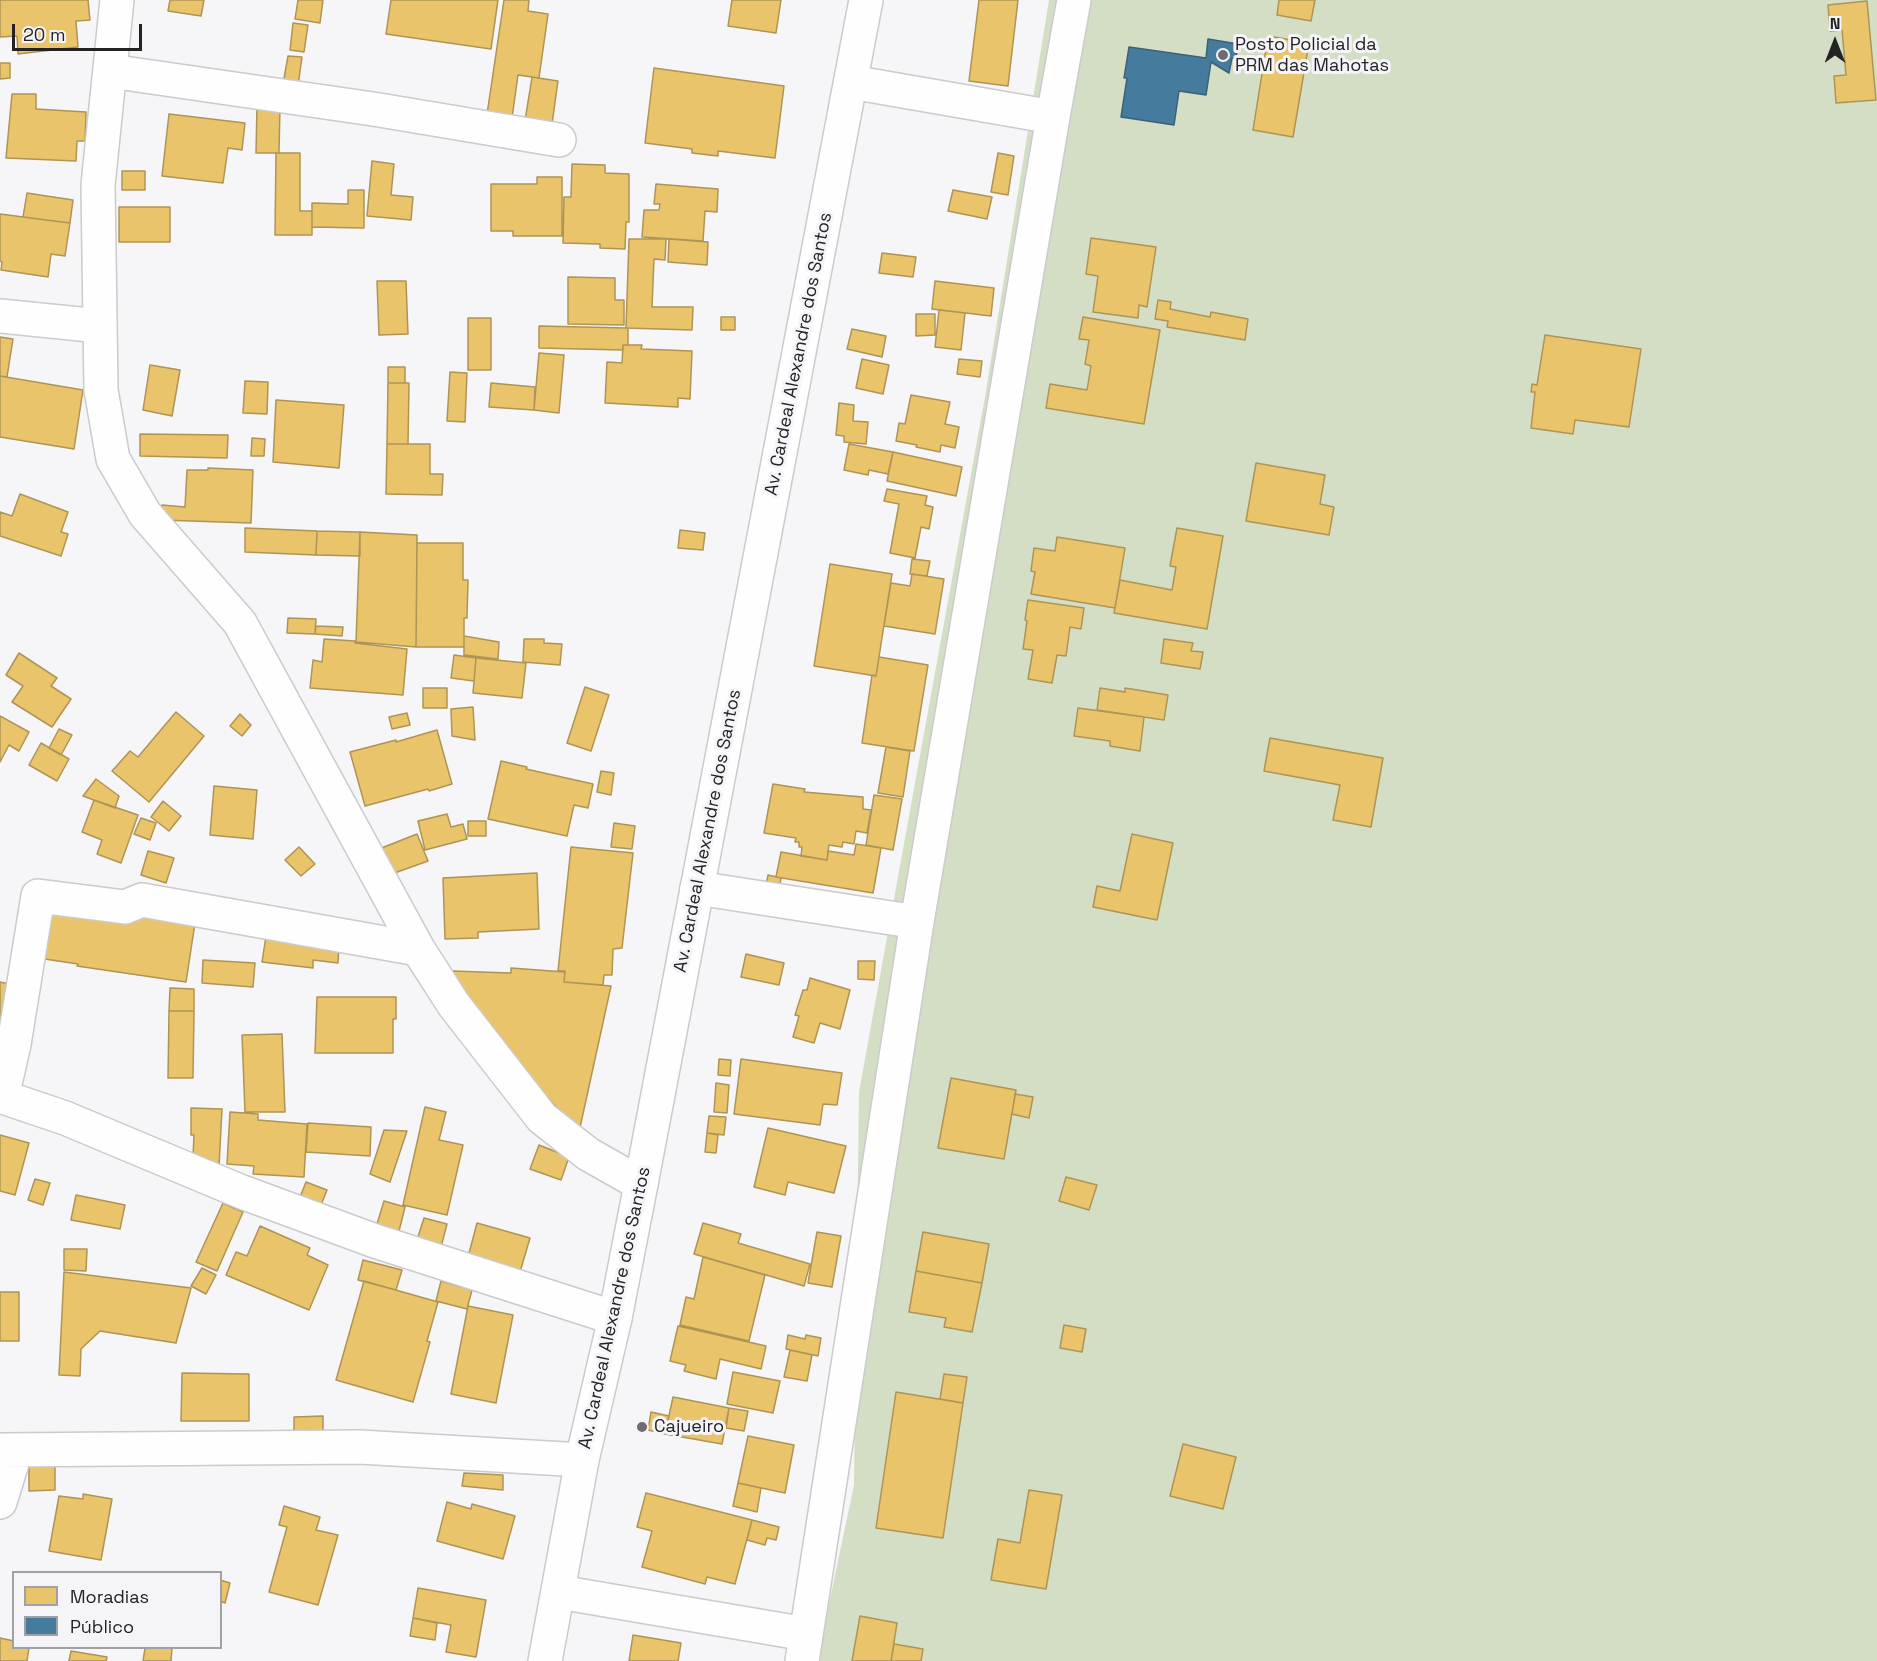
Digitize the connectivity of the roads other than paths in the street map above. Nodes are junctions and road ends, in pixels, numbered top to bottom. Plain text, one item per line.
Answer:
1 (117, 0) edge
2 (866, 0) edge
3 (1074, 0) edge
4 (110, 71) junction
5 (851, 82) junction
6 (1053, 117) junction
7 (559, 140) dead end
8 (0, 316) edge
9 (100, 326) junction
10 (698, 888) junction
11 (917, 922) junction
12 (418, 949) junction
13 (1, 1097) edge
14 (641, 1185) junction
15 (615, 1318) junction
16 (8, 1450) edge
17 (582, 1460) junction
18 (0, 1502) edge
19 (559, 1592) junction
20 (804, 1647) edge
21 (545, 1661) edge

1 - 4 street
2 - 5 street, Av. Cardeal Alexandre dos Santos
3 - 6 street
4 - 7 street
4 - 9 street
5 - 6 street
5 - 10 street, Av. Cardeal Alexandre dos Santos
6 - 11 street
8 - 9 street
9 - 12 street
10 - 11 street
10 - 14 street, Av. Cardeal Alexandre dos Santos
11 - 20 street
12 - 13 street
12 - 14 street
13 - 15 street
14 - 15 street, Av. Cardeal Alexandre dos Santos
15 - 17 street, Av. Cardeal Alexandre dos Santos
16 - 17 street
16 - 18 street
17 - 19 street, Av. Cardeal Alexandre dos Santos
19 - 20 street
19 - 21 street, Av. Cardeal Alexandre dos Santos

